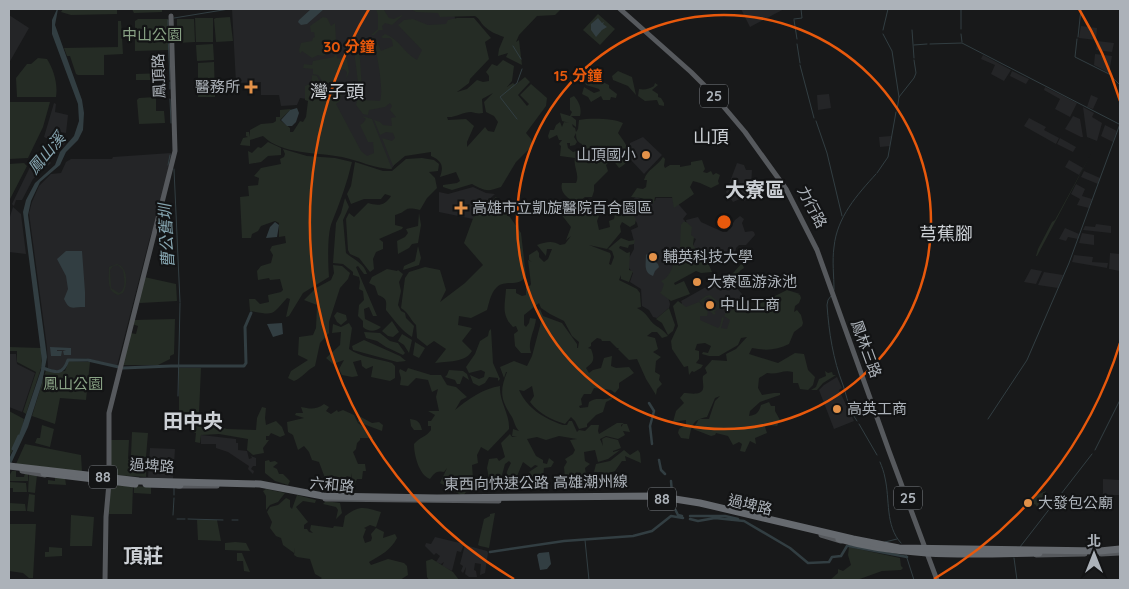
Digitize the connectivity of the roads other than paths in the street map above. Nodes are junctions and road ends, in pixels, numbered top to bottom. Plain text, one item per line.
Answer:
1 (172, 9) edge
2 (621, 9) edge
3 (832, 290) joint
4 (10, 467) edge
5 (107, 479) junction
6 (199, 484) junction
7 (290, 490) joint
8 (564, 498) joint
9 (671, 499) junction
10 (797, 526) junction
11 (824, 534) junction
12 (910, 550) junction
13 (1120, 550) edge
14 (1032, 551) junction
15 (928, 552) junction
16 (1048, 553) junction
17 (105, 580) edge
18 (938, 580) edge

1 - 5 main road, 鳳頂路
2 - 3 main road, 力行路 / 25
3 - 15 main road, 鳳林三路 / 25
4 - 5 main road, 過埤路
4 - 5 highway, bridge
4 - 6 highway, 東西向快速公路 高雄潮州線 / 88, bridge
5 - 6 highway, bridge
5 - 7 main road, 過埤路
5 - 17 main road, 鳳頂路
6 - 10 highway, 東西向快速公路 高雄潮州線 / 88, bridge
6 - 11 highway, 東西向快速公路 高雄潮州線 / 88, bridge
7 - 8 main road, 六和路
8 - 9 main road, 過埤路
9 - 12 main road, 過埤路
9 - 15 main road, 過埤路
10 - 12 highway, bridge
10 - 14 highway, 東西向快速公路 高雄潮州線 / 88, bridge
11 - 12 highway, bridge
11 - 16 highway, 東西向快速公路 高雄潮州線 / 88, bridge
12 - 15 highway
13 - 14 highway, 東西向快速公路 高雄潮州線 / 88, bridge
13 - 15 main road, 過埤路
13 - 16 highway, 東西向快速公路 高雄潮州線 / 88, bridge
14 - 15 highway, bridge
15 - 16 highway, bridge
15 - 18 main road, 25

